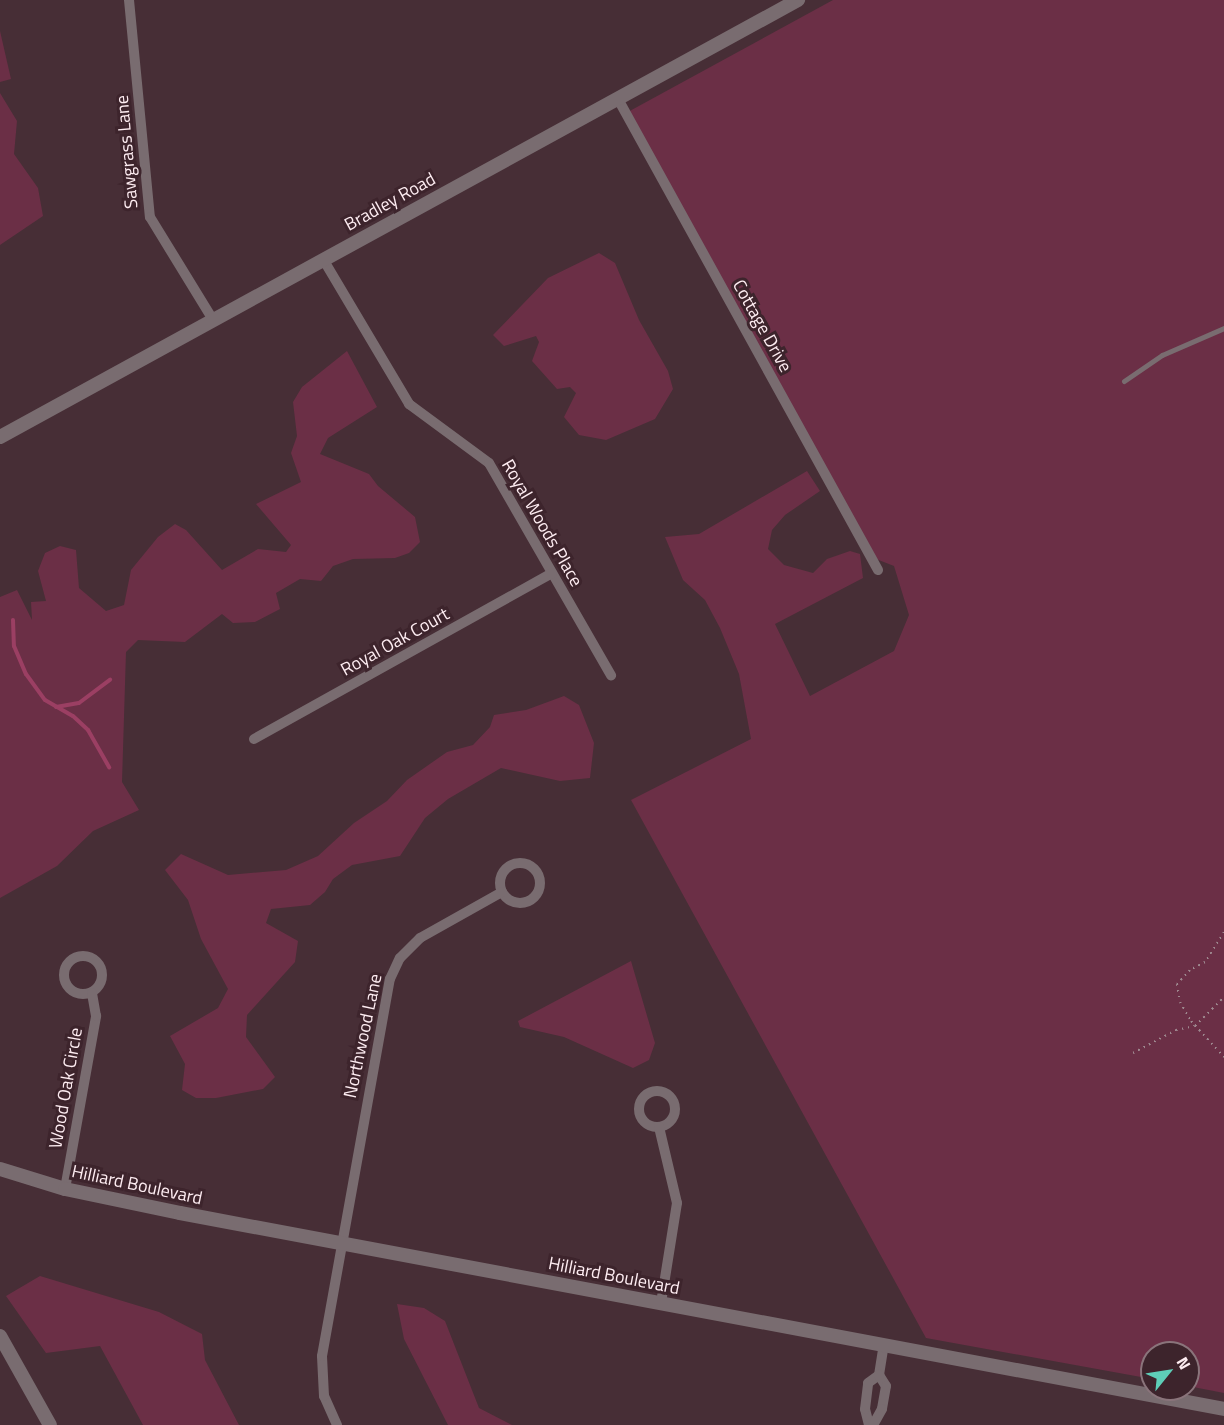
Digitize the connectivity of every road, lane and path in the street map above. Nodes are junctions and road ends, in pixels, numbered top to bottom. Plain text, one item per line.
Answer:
1 (129, 0) edge
2 (798, 0) edge
3 (618, 99) junction
4 (323, 260) junction
5 (213, 320) junction
6 (1224, 328) edge
7 (1124, 381) dead end
8 (0, 437) edge
9 (878, 570) dead end
10 (552, 573) junction
11 (611, 675) dead end
12 (254, 739) dead end
13 (502, 892) dead end
14 (1224, 932) edge
15 (92, 993) dead end
16 (1224, 997) edge
17 (1195, 1026) junction
18 (1133, 1053) dead end
19 (1224, 1057) edge
20 (659, 1127) dead end
21 (0, 1169) edge
22 (65, 1189) junction
23 (340, 1243) junction
24 (661, 1303) junction
25 (0, 1336) edge
26 (884, 1345) junction
27 (879, 1375) junction
28 (1224, 1409) edge
29 (50, 1425) edge
30 (337, 1425) edge
31 (871, 1425) edge

1 - 5 street, Sawgrass Lane
2 - 3 street, Bradley Road
3 - 4 street, Bradley Road
3 - 9 street, Cottage Drive
4 - 5 street, Bradley Road
4 - 10 street, Royal Woods Place
5 - 8 street, Bradley Road
6 - 7 lane
10 - 11 street, Royal Woods Place
10 - 12 street, Royal Oak Court
13 - 23 street, Northwood Lane
14 - 17 path
15 - 22 street, Wood Oak Circle
16 - 17 path
17 - 18 path
17 - 19 path
20 - 24 street
21 - 22 street, Hilliard Boulevard
22 - 23 street, Hilliard Boulevard
23 - 24 street, Hilliard Boulevard
23 - 30 street, Northwood Lane
24 - 26 street, Hilliard Boulevard
25 - 29 street
26 - 27 street
26 - 28 street, Hilliard Boulevard
27 - 31 street
27 - 31 street

